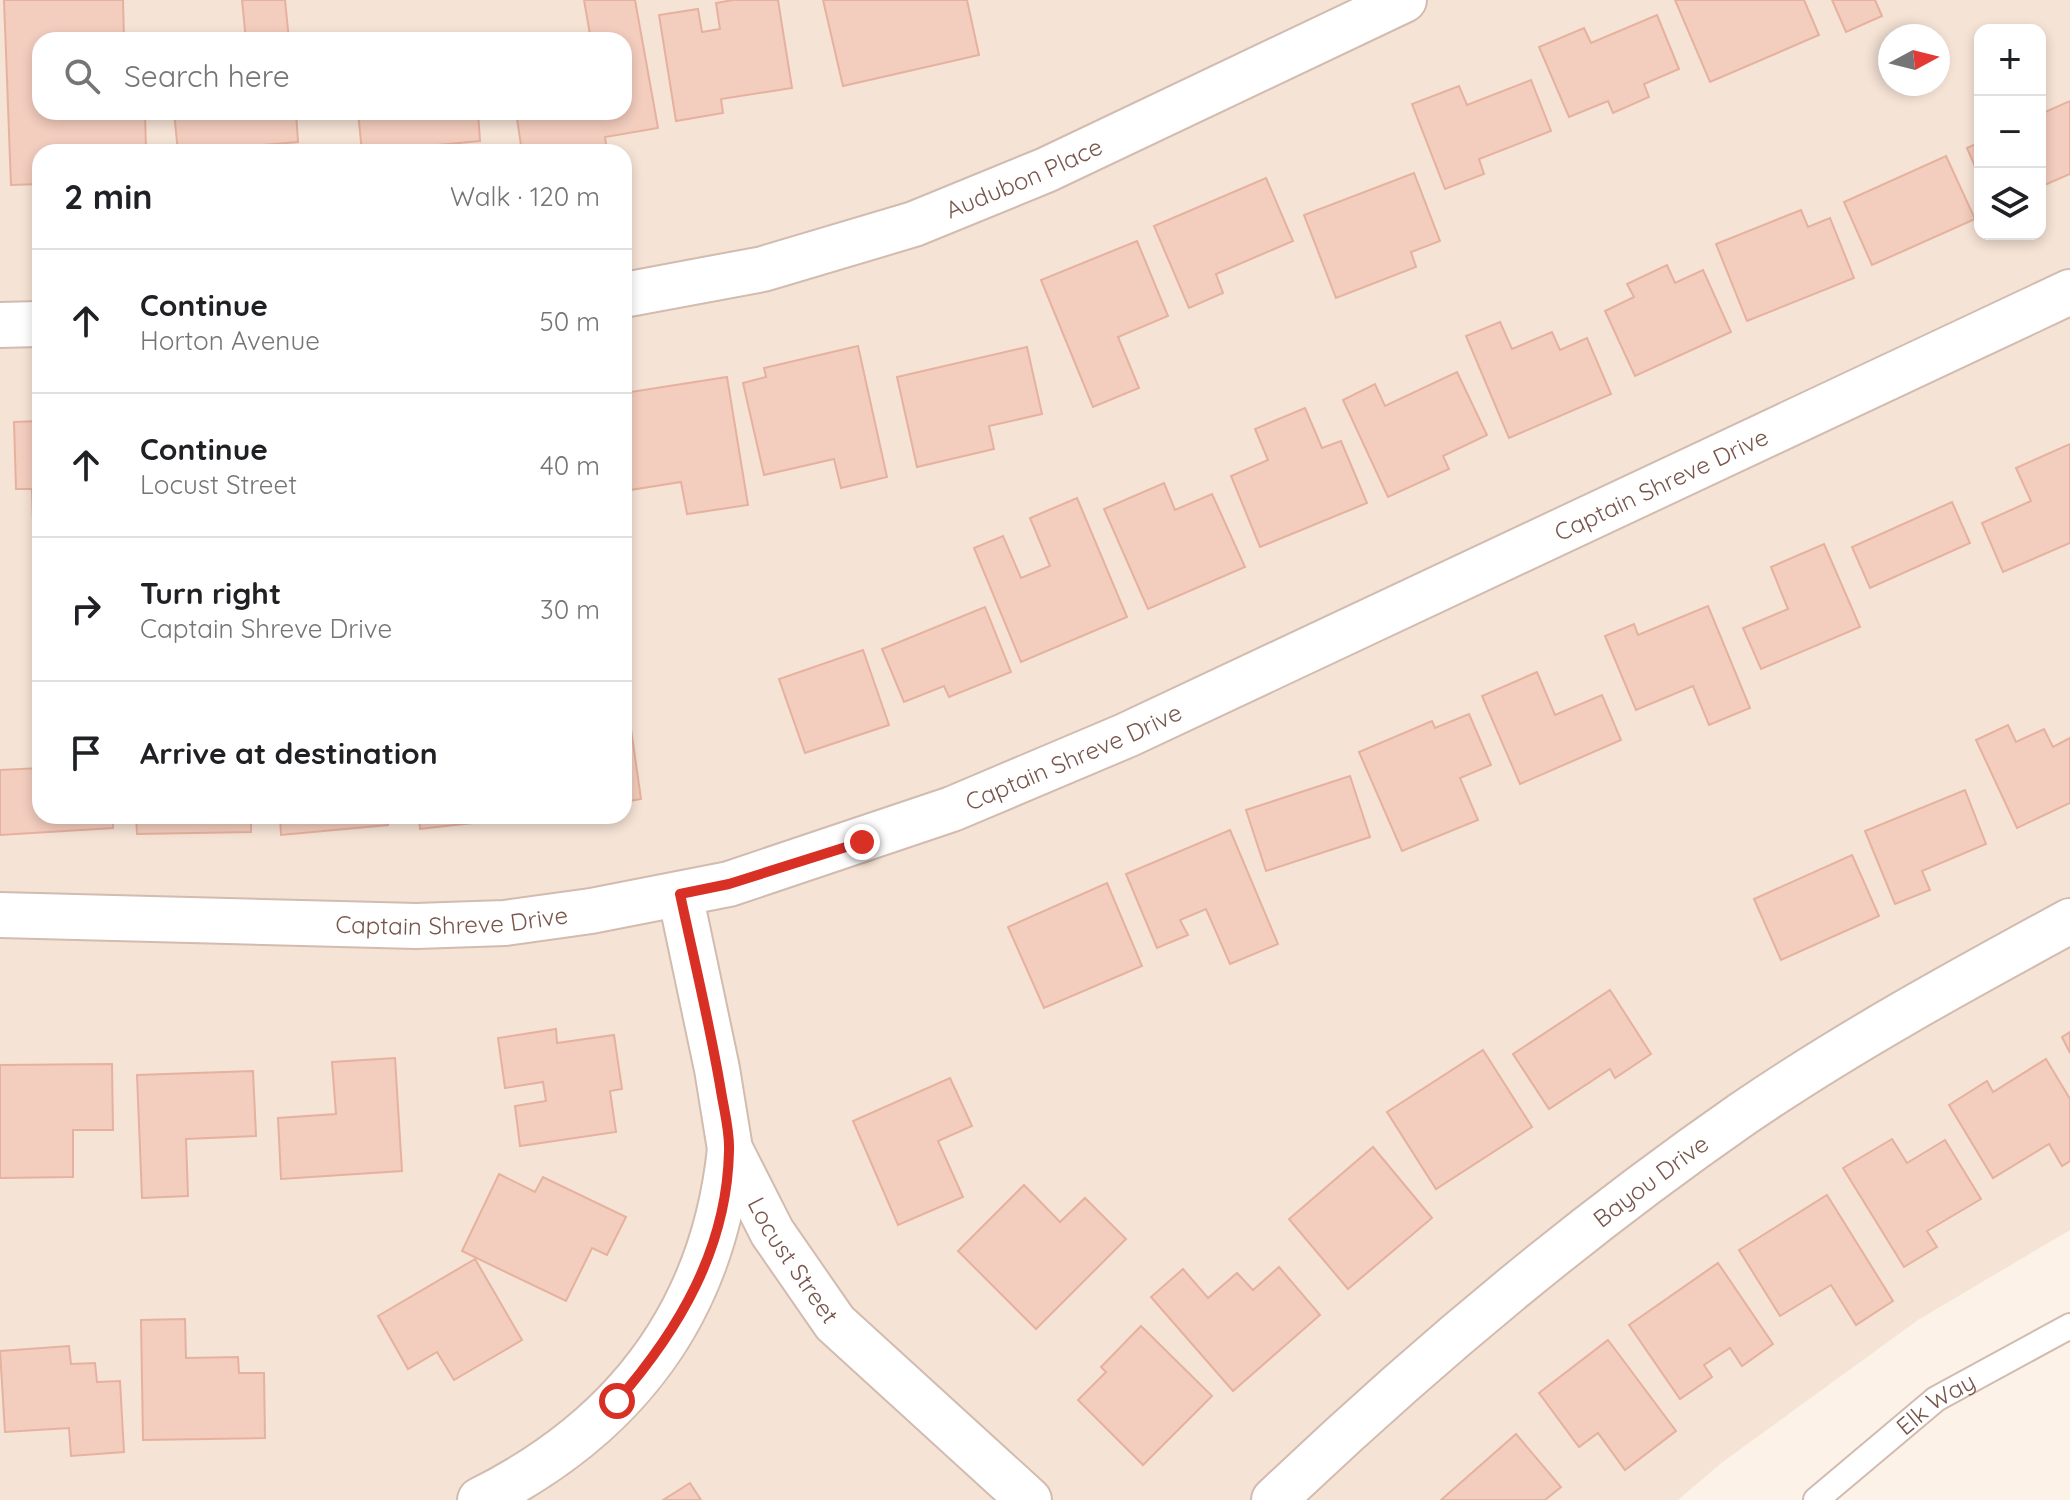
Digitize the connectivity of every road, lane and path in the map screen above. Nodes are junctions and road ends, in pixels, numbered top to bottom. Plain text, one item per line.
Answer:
1 (1404, 0) edge
2 (2070, 292) edge
3 (632, 294) edge
4 (32, 324) edge
5 (0, 325) edge
6 (680, 894) junction
7 (0, 915) edge
8 (2070, 921) edge
9 (730, 1149) junction
10 (2070, 1326) edge
11 (480, 1500) edge
12 (1029, 1500) edge
13 (1274, 1500) edge
14 (1816, 1500) edge

1 - 3 street, Audubon Place
2 - 6 street, Captain Shreve Drive
4 - 5 street
6 - 7 street, Captain Shreve Drive
6 - 9 street, Locust Street
8 - 13 street, Bayou Drive
9 - 11 street
9 - 12 street, Locust Street
10 - 14 lane, Elk Way

